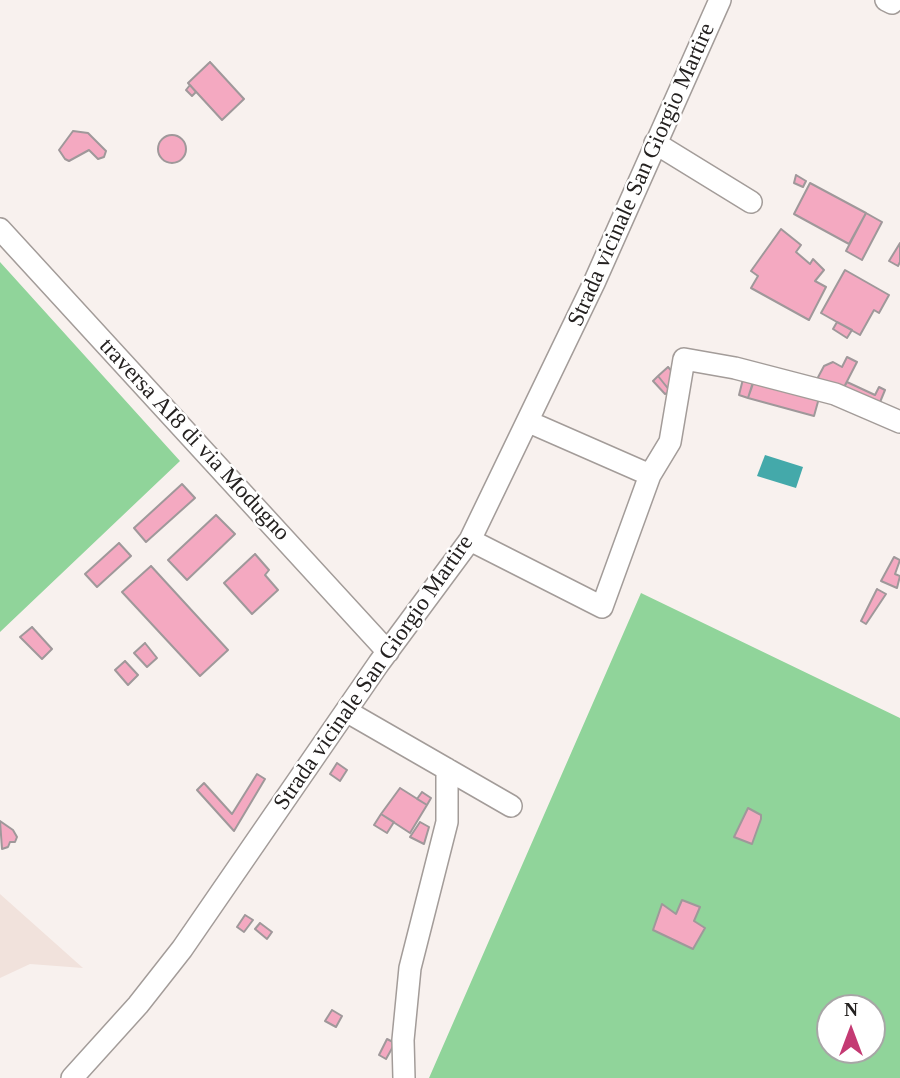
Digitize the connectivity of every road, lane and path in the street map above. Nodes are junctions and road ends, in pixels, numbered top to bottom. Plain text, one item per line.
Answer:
1 (720, 0) edge
2 (655, 143) junction
3 (751, 202) dead end
4 (0, 229) edge
5 (529, 422) junction
6 (900, 422) edge
7 (650, 475) junction
8 (470, 540) junction
9 (387, 652) junction
10 (346, 711) junction
11 (447, 769) junction
12 (511, 806) dead end
13 (72, 1078) edge
14 (404, 1078) edge

1 - 2 street, Strada vicinale San Giorgio Martire
2 - 3 street
2 - 5 street, Strada vicinale San Giorgio Martire
4 - 9 street, traversa AI8 di via Modugno
5 - 7 street
5 - 8 street, Strada vicinale San Giorgio Martire
6 - 7 street
7 - 8 street
8 - 9 street, Strada vicinale San Giorgio Martire
9 - 10 street, Strada vicinale San Giorgio Martire
10 - 11 street
10 - 13 street, Strada vicinale San Giorgio Martire
11 - 12 street
11 - 14 street

